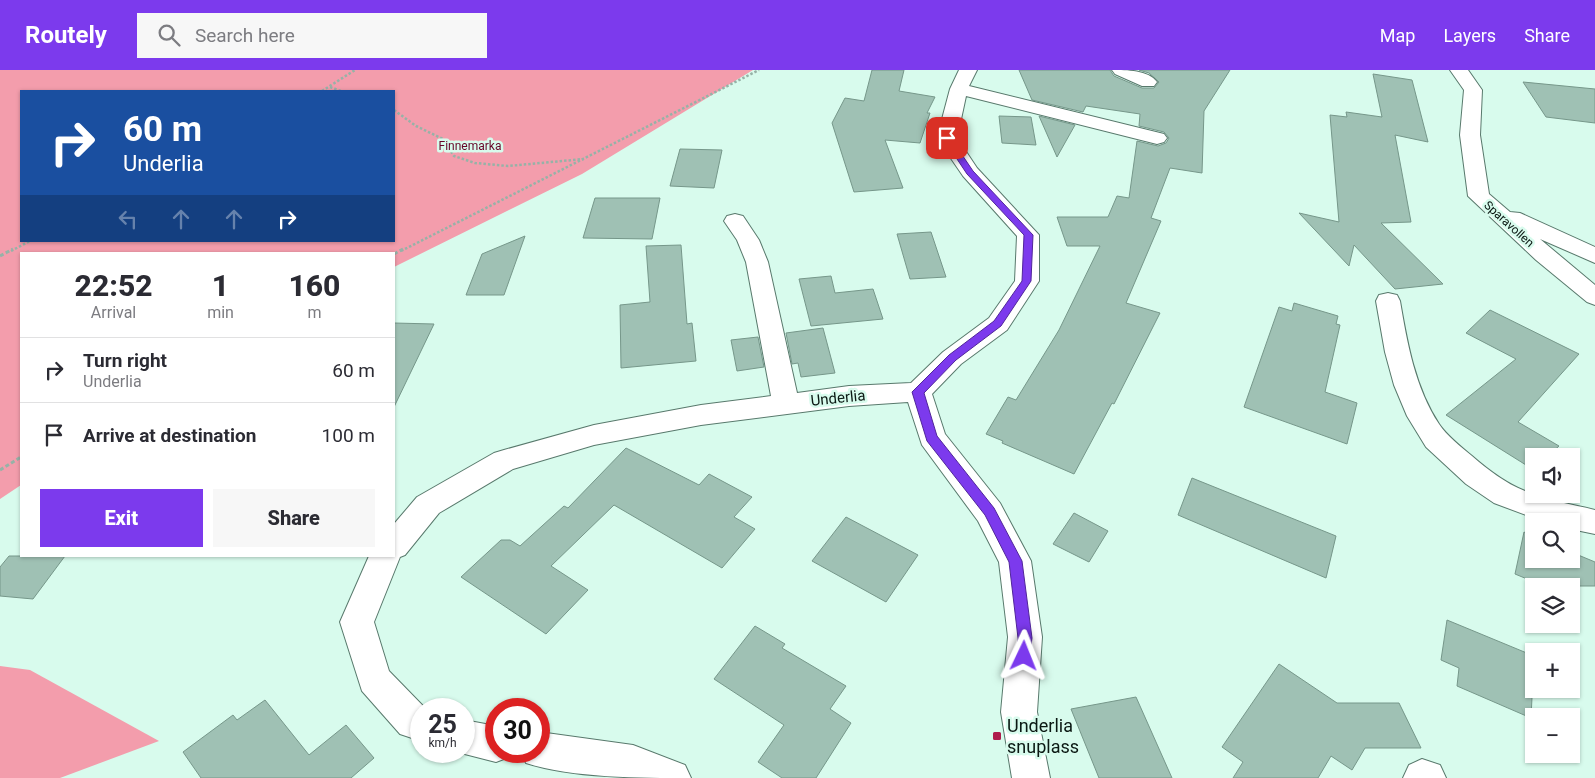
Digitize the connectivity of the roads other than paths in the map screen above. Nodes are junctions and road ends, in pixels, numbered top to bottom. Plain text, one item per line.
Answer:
1 (1121, 70) edge
2 (1459, 70) edge
3 (963, 80) edge
4 (1148, 82) dead end
5 (1157, 138) dead end
6 (1495, 211) junction
7 (735, 220) dead end
8 (1595, 256) edge
9 (1595, 297) edge
10 (1388, 301) dead end
11 (918, 392) junction
12 (786, 404) junction
13 (1595, 522) edge
14 (395, 545) edge
15 (385, 557) edge
16 (410, 719) edge
17 (550, 752) edge
18 (672, 778) edge
19 (1031, 778) edge
20 (1422, 778) edge
21 (1427, 778) edge

1 - 4 street
2 - 6 street, Sparavollen
3 - 5 street
3 - 11 street
6 - 8 street
6 - 9 street, Sparavollen
7 - 12 street
10 - 13 street
11 - 12 street, Underlia
11 - 19 street
12 - 14 street, Underlia
15 - 16 street
17 - 18 street
20 - 21 street

